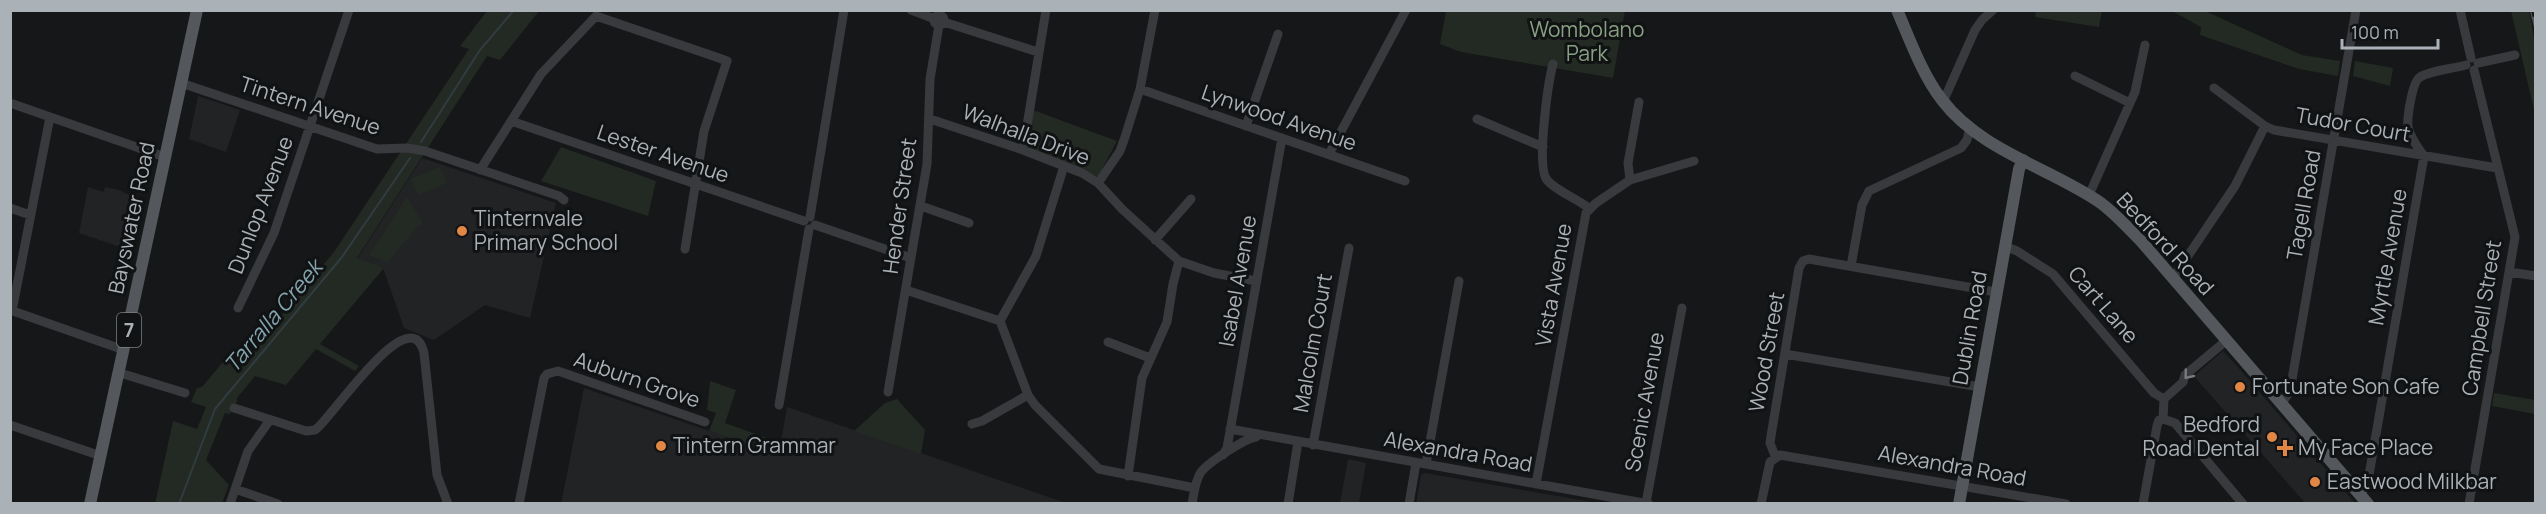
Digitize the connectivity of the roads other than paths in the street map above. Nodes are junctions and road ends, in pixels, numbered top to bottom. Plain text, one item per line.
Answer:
1 (197, 10) edge
2 (349, 10) edge
3 (844, 10) edge
4 (911, 10) edge
5 (1046, 10) edge
6 (1155, 10) edge
7 (1406, 10) edge
8 (1897, 10) edge
9 (1993, 10) edge
10 (2356, 10) edge
11 (2460, 10) edge
12 (939, 18) edge
13 (1278, 34) dead end
14 (2145, 45) dead end
15 (1038, 52) junction
16 (2514, 55) dead end
17 (1553, 64) dead end
18 (2472, 64) junction
19 (2075, 76) dead end
20 (181, 83) junction
21 (2214, 88) dead end
22 (1140, 89) junction
23 (1639, 102) dead end
24 (1943, 102) junction
25 (10, 103) edge
26 (2130, 103) junction
27 (50, 117) junction
28 (930, 119) junction
29 (1477, 119) dead end
30 (511, 121) junction
31 (1246, 126) junction
32 (2265, 126) junction
33 (310, 127) junction
34 (1970, 128) junction
35 (1282, 138) junction
36 (2334, 140) junction
37 (1543, 147) junction
38 (1023, 150) junction
39 (1329, 154) junction
40 (2424, 156) junction
41 (165, 157) junction
42 (2023, 160) junction
43 (1694, 161) dead end
44 (1064, 166) junction
45 (2497, 168) junction
46 (480, 170) junction
47 (1406, 180) dead end
48 (1630, 180) junction
49 (1098, 183) junction
50 (696, 184) junction
51 (2088, 195) junction
52 (1191, 199) dead end
53 (564, 200) dead end
54 (921, 206) junction
55 (10, 208) edge
56 (1590, 209) junction
57 (30, 215) junction
58 (810, 223) junction
59 (969, 223) dead end
60 (1155, 240) junction
61 (2004, 246) junction
62 (1349, 248) dead end
63 (685, 249) dead end
64 (911, 258) junction
65 (1179, 261) junction
66 (1851, 266) junction
67 (2509, 272) junction
68 (2535, 276) edge
69 (2173, 278) junction
70 (1256, 280) junction
71 (1459, 281) dead end
72 (906, 290) junction
73 (1996, 292) junction
74 (238, 308) dead end
75 (1682, 308) dead end
76 (11, 310) edge
77 (1000, 321) junction
78 (2227, 340) junction
79 (1108, 342) dead end
80 (124, 350) junction
81 (1785, 354) junction
82 (1150, 358) junction
83 (120, 373) junction
84 (1980, 387) junction
85 (888, 392) dead end
86 (185, 393) dead end
87 (1028, 394) junction
88 (2164, 399) junction
89 (2282, 403) junction
90 (779, 405) dead end
91 (234, 408) dead end
92 (2163, 418) junction
93 (270, 420) junction
94 (706, 422) dead end
95 (972, 424) dead end
96 (10, 425) edge
97 (1230, 429) junction
98 (1262, 436) junction
99 (1298, 442) junction
100 (1313, 445) junction
101 (1223, 455) junction
102 (101, 456) junction
103 (1775, 456) junction
104 (1421, 463) junction
105 (1128, 476) junction
106 (1536, 484) junction
107 (1962, 485) junction
108 (1195, 488) junction
109 (235, 489) junction
110 (2365, 499) edge
111 (1618, 501) edge
112 (2238, 502) edge
113 (1647, 503) edge
114 (90, 504) edge
115 (230, 504) edge
116 (278, 504) edge
117 (448, 504) edge
118 (519, 504) edge
119 (1192, 504) edge
120 (1288, 504) edge
121 (1409, 504) edge
122 (1761, 504) edge
123 (1959, 504) edge
124 (2066, 504) edge
125 (2143, 504) edge
126 (2469, 504) edge

1 - 20 main road, Bayswater Road / 7
2 - 33 street, Dunlop Avenue
3 - 58 street
4 - 12 street
5 - 15 street
6 - 22 street
7 - 39 street
8 - 24 main road, Bedford Road
9 - 24 street
10 - 36 street, Tagell Road
11 - 18 street, Campbell Street
12 - 15 street
12 - 28 street, Hender Street
13 - 31 street
14 - 26 street
15 - 38 street
16 - 18 street
17 - 37 street
18 - 40 street
18 - 45 street, Campbell Street
19 - 26 street
20 - 33 street, Tintern Avenue
20 - 41 main road, Bayswater Road / 7
21 - 32 street, Tudor Court
22 - 31 street, Lynwood Avenue
22 - 49 street
23 - 48 street
24 - 34 main road, Bedford Road
25 - 27 street
26 - 51 street
27 - 41 street
27 - 57 street
28 - 38 street, Walhalla Drive
28 - 54 street, Hender Street
29 - 37 street
30 - 46 street
30 - 50 street, Lester Avenue
30 - 50 street
31 - 35 street, Lynwood Avenue
32 - 36 street, Tudor Court
32 - 69 street
33 - 46 street, Tintern Avenue
33 - 74 street, Dunlop Avenue
34 - 42 main road, Bedford Road
34 - 66 street
35 - 39 street, Lynwood Avenue
35 - 70 street, Isabel Avenue
36 - 40 street, Tudor Court
36 - 89 street, Tagell Road
37 - 56 street
38 - 44 street, Walhalla Drive
39 - 47 street, Lynwood Avenue
40 - 45 street, Tudor Court
40 - 110 street, Myrtle Avenue
41 - 80 main road, Bayswater Road / 7
42 - 51 main road, Bedford Road
42 - 61 main road, Dublin Road
43 - 48 street, Vista Avenue
44 - 49 street, Walhalla Drive
44 - 77 street
45 - 67 street, Campbell Street
46 - 53 street, Tintern Avenue
48 - 56 street, Vista Avenue
49 - 60 street, Walhalla Drive
50 - 58 street, Lester Avenue
50 - 63 street
51 - 69 main road, Bedford Road
52 - 60 street
54 - 59 street
54 - 64 street, Hender Street
55 - 57 street
56 - 106 street, Vista Avenue
57 - 76 street
58 - 64 street, Lester Avenue
58 - 90 street
60 - 65 street, Walhalla Drive
61 - 73 main road, Dublin Road
61 - 88 street, Cart Lane
62 - 100 street, Malcolm Court
64 - 72 street, Hender Street
65 - 70 street, Walhalla Drive
65 - 82 street
66 - 73 street
66 - 81 street, Wood Street
67 - 68 street
67 - 126 street, Campbell Street
69 - 78 main road, Bedford Road
70 - 97 street, Isabel Avenue
71 - 104 street
72 - 77 street
72 - 85 street, Hender Street
73 - 84 main road, Dublin Road
75 - 113 street, Scenic Avenue
76 - 80 street
77 - 87 street
78 -> 88 street
78 - 89 main road, Bedford Road
79 - 82 street
80 - 83 main road, Bayswater Road / 7
81 - 84 street
81 - 103 street, Wood Street
82 - 105 street
83 - 86 street
83 - 102 main road, Bayswater Road / 7
84 - 107 main road, Dublin Road
87 - 95 street
87 - 105 street
88 - 92 street
89 - 110 main road, Bedford Road
91 - 93 street
92 - 112 street
92 - 125 street
93 - 109 street
93 - 117 street
94 - 118 street, Auburn Grove
96 - 102 street
97 - 98 street, Alexandra Road
97 - 101 street
98 - 99 street, Alexandra Road
98 - 101 street
99 - 100 street, Alexandra Road
99 - 120 street
100 - 104 street, Alexandra Road
101 - 108 street
102 - 114 main road, Bayswater Road / 7
103 - 107 street, Alexandra Road
103 - 122 street
104 - 106 street, Alexandra Road
104 - 121 street
105 - 108 street
106 - 111 street, Alexandra Road
107 - 123 main road, Dublin Road
107 - 124 street, Alexandra Road
108 - 119 street
109 - 115 street
109 - 116 street
111 - 113 street, Alexandra Road

